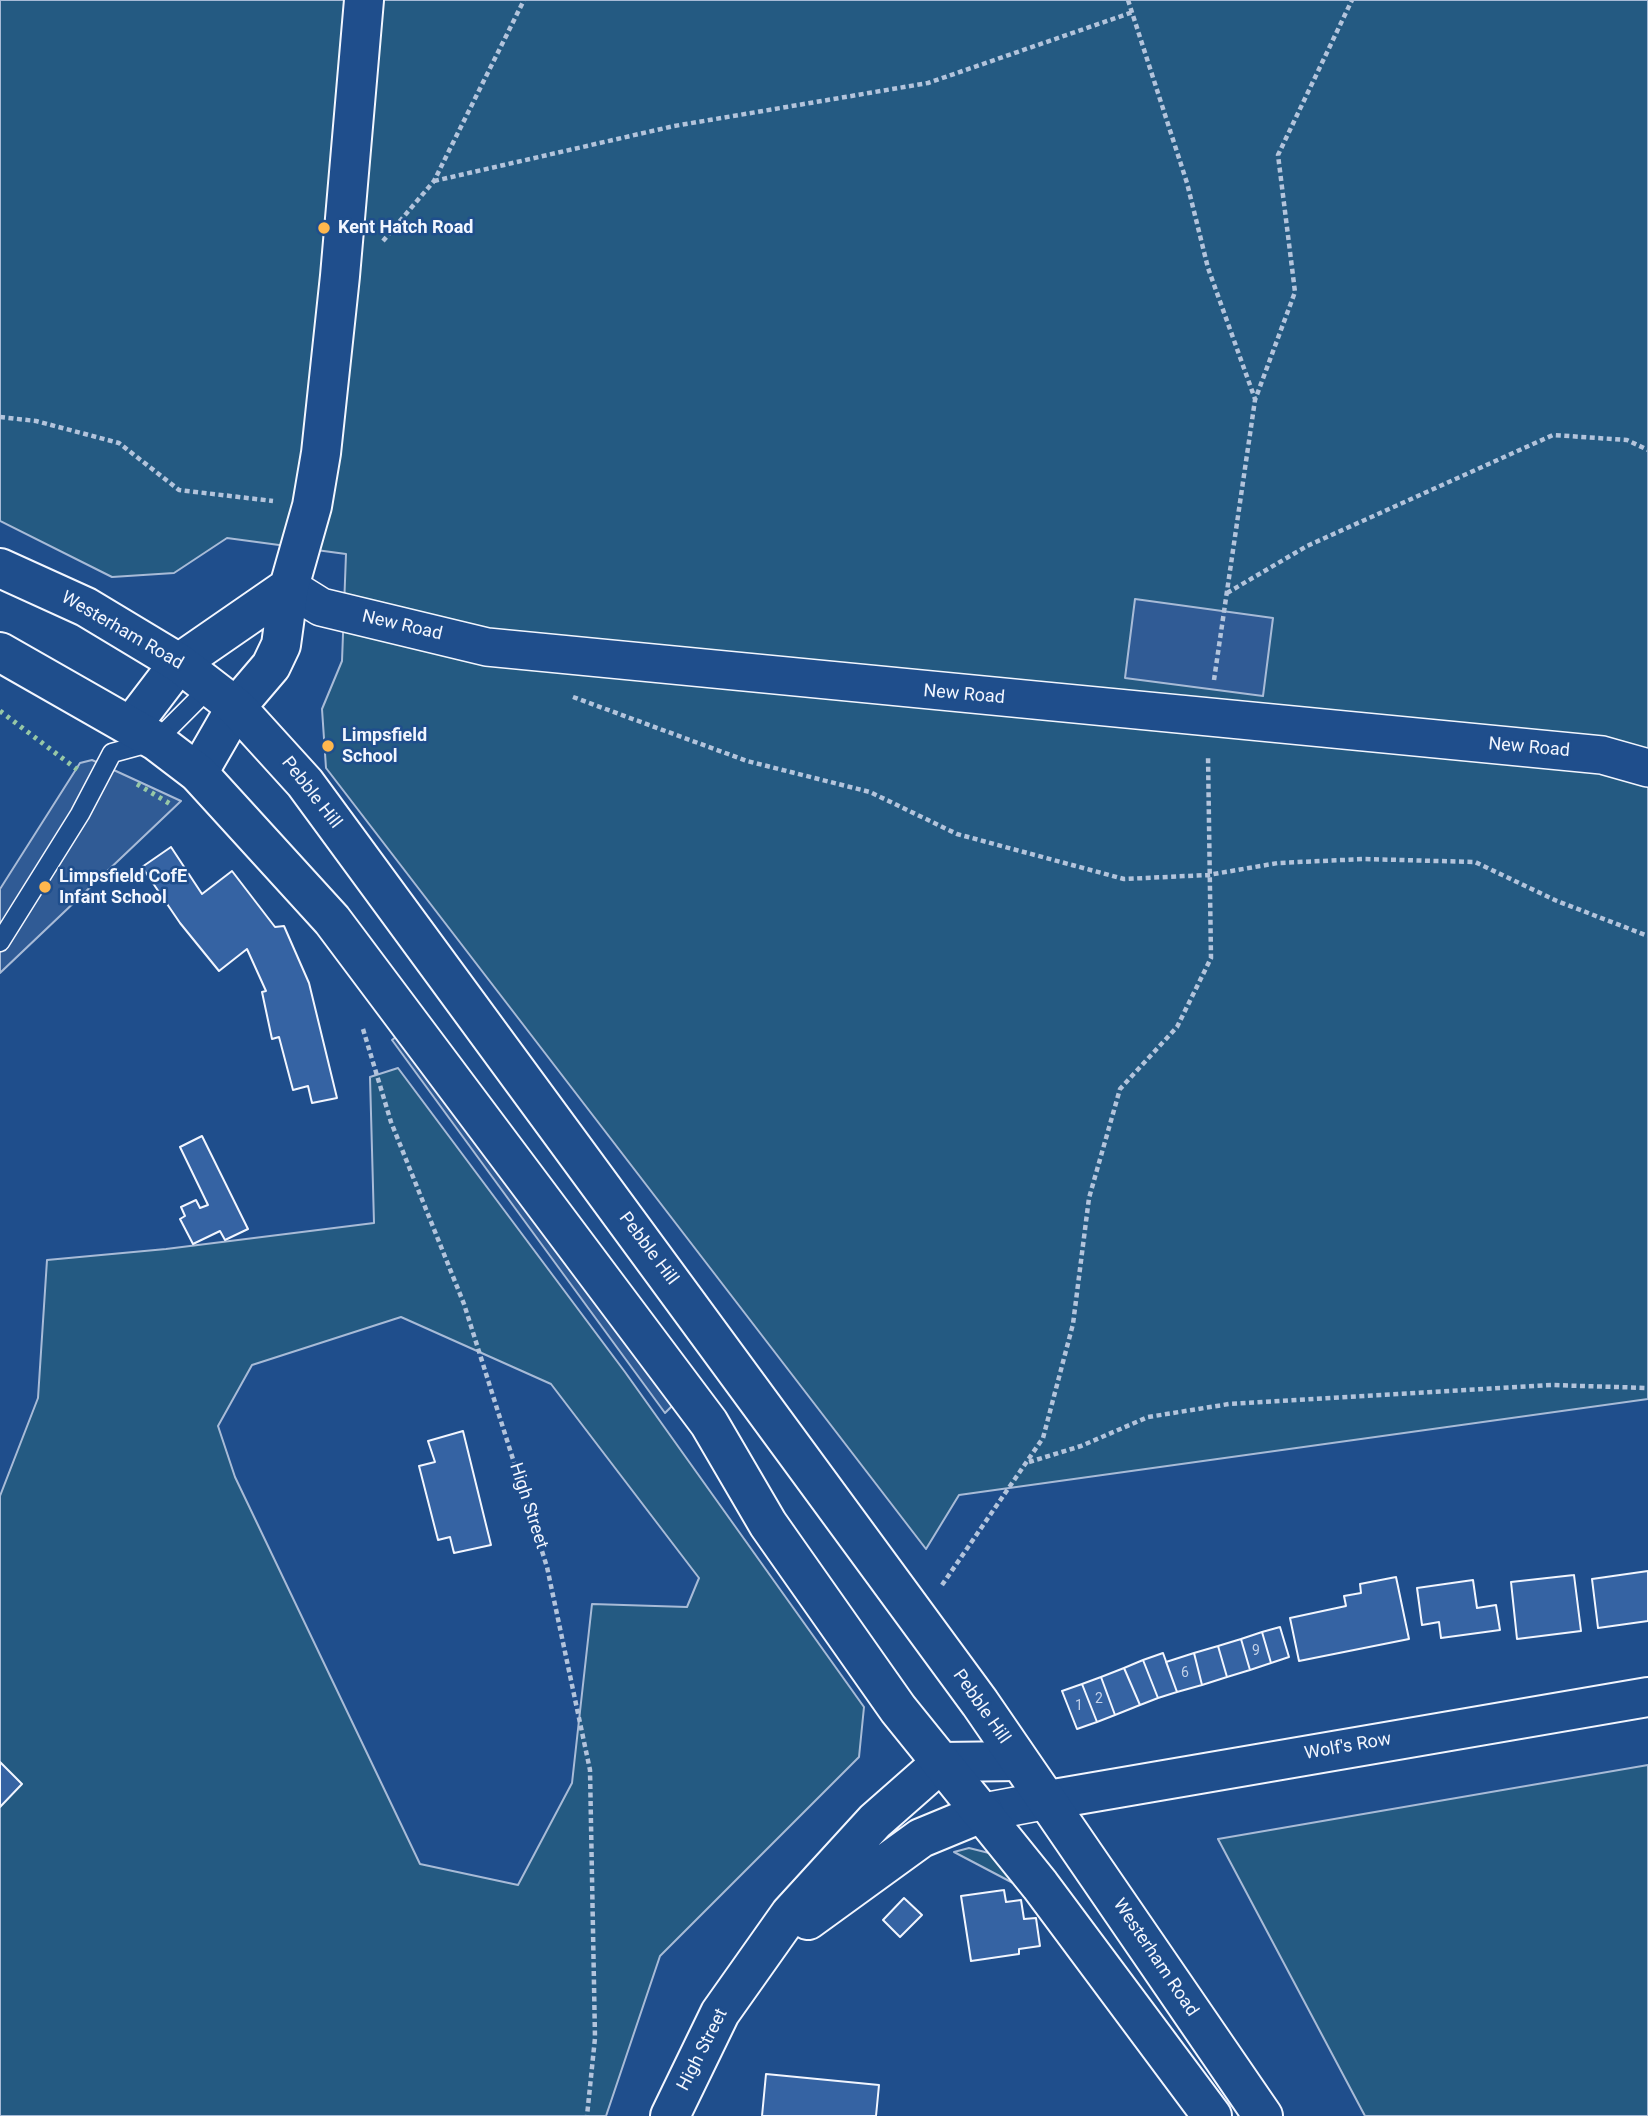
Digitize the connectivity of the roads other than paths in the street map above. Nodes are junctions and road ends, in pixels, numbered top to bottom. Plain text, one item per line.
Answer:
1 (364, 0) edge
2 (0, 568) edge
3 (289, 587) junction
4 (0, 652) edge
5 (179, 663) junction
6 (223, 697) junction
7 (164, 749) junction
8 (1648, 768) edge
9 (0, 942) edge
10 (1648, 1697) edge
11 (1019, 1761) junction
12 (942, 1762) junction
13 (1048, 1800) junction
14 (984, 1812) junction
15 (764, 1952) junction
16 (670, 2116) edge
17 (1212, 2116) edge
18 (1263, 2116) edge

1 - 3 main road
2 - 5 main road, Westerham Road
3 - 5 main road
3 - 6 main road
3 - 8 street, New Road
4 - 7 main road
5 - 6 main road, Westerham Road
5 - 7 main road
6 - 7 main road
6 - 7 lane
6 - 11 main road, Pebble Hill
7 - 9 lane
7 - 12 main road
10 - 13 main road, Wolf's Row
11 - 12 main road
11 - 13 main road, Pebble Hill
12 - 14 main road
12 - 15 main road, High Street
13 - 14 street
13 - 18 main road, Westerham Road
14 - 15 main road, High Street
14 - 17 main road
15 - 16 main road, High Street

